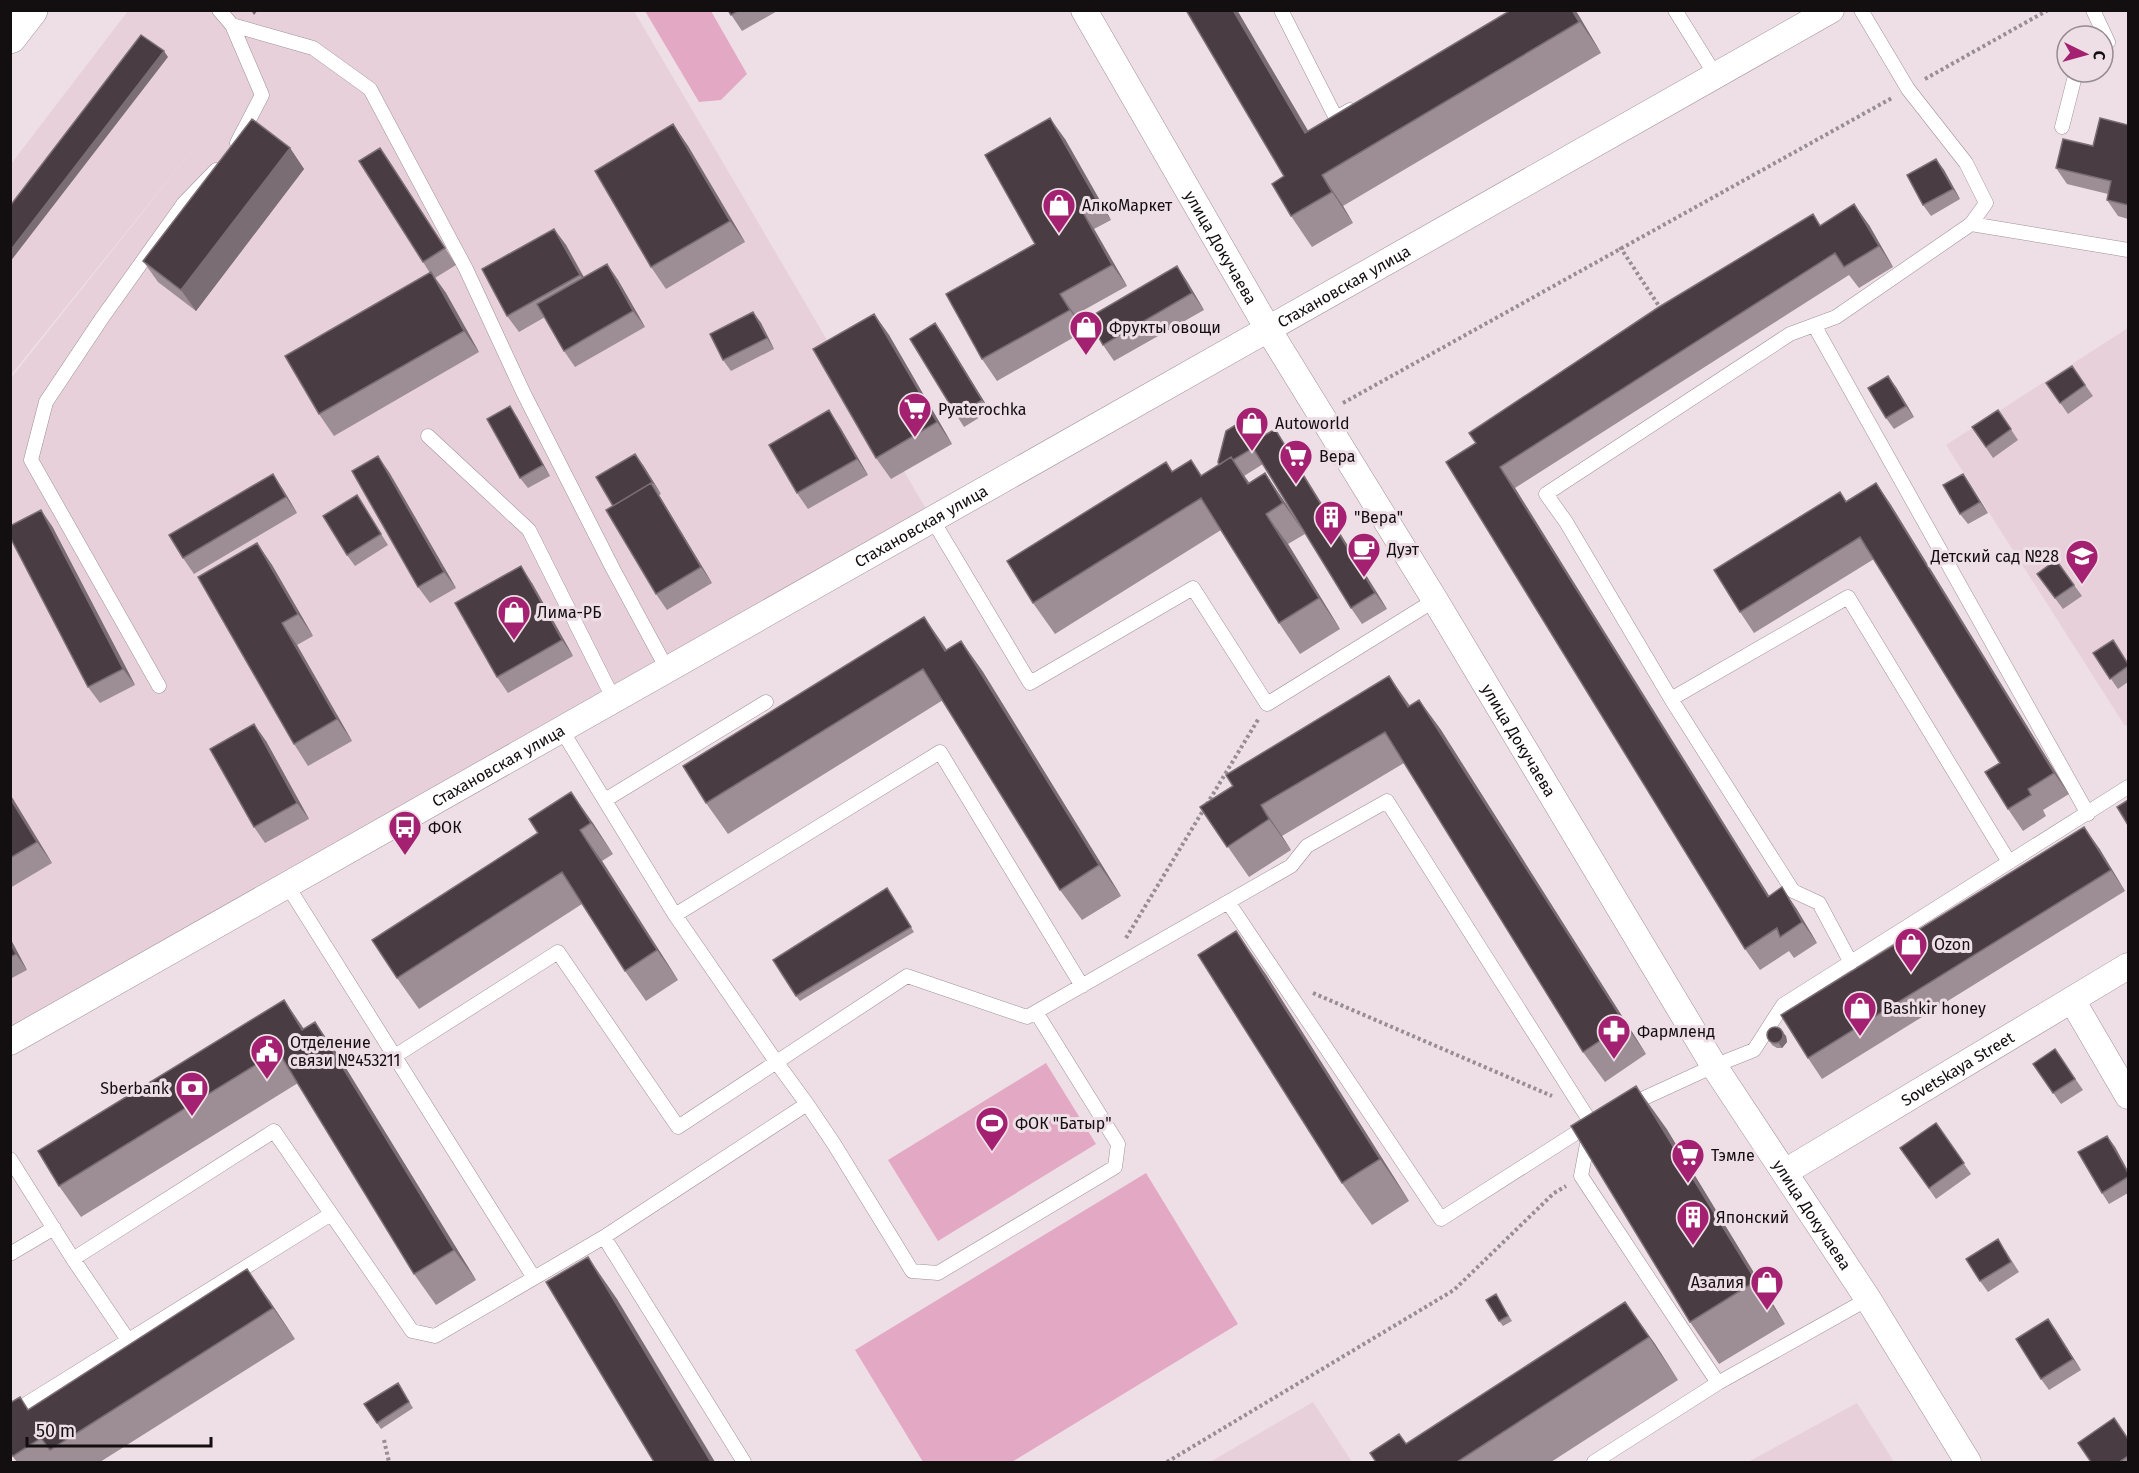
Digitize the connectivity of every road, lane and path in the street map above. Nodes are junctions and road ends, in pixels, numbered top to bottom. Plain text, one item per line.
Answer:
1 (31, 10) edge
2 (219, 10) edge
3 (1281, 10) edge
4 (1675, 10) edge
5 (1831, 10) edge
6 (1861, 10) edge
7 (2048, 10) edge
8 (2093, 10) edge
9 (1092, 13) edge
10 (2100, 24) edge
11 (232, 26) junction
12 (10, 37) edge
13 (1716, 76) junction
14 (2073, 84) edge
15 (1908, 89) junction
16 (1367, 101) edge
17 (2062, 127) dead end
18 (1971, 224) junction
19 (1620, 247) junction
20 (2128, 250) edge
21 (1662, 310) edge
22 (1814, 325) junction
23 (1268, 329) junction
24 (1321, 415) junction
25 (428, 436) dead end
26 (932, 519) junction
27 (1436, 600) junction
28 (667, 669) junction
29 (159, 686) dead end
30 (1671, 699) junction
31 (614, 700) junction
32 (766, 702) dead end
33 (1267, 704) junction
34 (561, 729) junction
35 (2128, 787) edge
36 (604, 800) junction
37 (2088, 814) junction
38 (2010, 862) junction
39 (287, 885) junction
40 (1228, 902) junction
41 (675, 915) junction
42 (1851, 963) junction
43 (2128, 966) edge
44 (1106, 972) junction
45 (1280, 981) junction
46 (1082, 986) junction
47 (2072, 1000) junction
48 (1036, 1012) junction
49 (10, 1042) edge
50 (395, 1056) junction
51 (777, 1063) junction
52 (1714, 1066) junction
53 (2128, 1096) edge
54 (807, 1104) junction
55 (1583, 1109) junction
56 (1602, 1118) junction
57 (10, 1159) edge
58 (1785, 1172) junction
59 (1581, 1176) junction
60 (331, 1214) junction
61 (54, 1228) junction
62 (604, 1237) junction
63 (10, 1254) edge
64 (73, 1259) junction
65 (534, 1278) junction
66 (1868, 1299) junction
67 (128, 1340) junction
68 (1718, 1383) junction
69 (10, 1414) edge
70 (384, 1440) dead end
71 (389, 1462) edge
72 (744, 1462) edge
73 (1167, 1462) edge
74 (1594, 1462) edge
75 (1968, 1462) edge

1 - 12 main road
2 - 11 lane
3 - 16 lane
4 - 13 lane
5 - 13 street, Стахановская улица
6 - 15 lane
7 - 15 path
8 - 10 lane
9 - 23 street, улица Докучаева
11 - 28 lane
11 - 29 lane
13 - 23 street, Стахановская улица
14 - 17 lane
15 - 18 lane
15 - 19 path
18 - 20 lane
18 - 22 lane
19 - 21 path
19 - 24 path
22 - 30 lane
22 - 37 lane
23 - 24 street, улица Докучаева
23 - 26 street, Стахановская улица
24 - 27 street, улица Докучаева
25 - 31 lane
26 - 28 street, Стахановская улица
26 - 33 lane
27 - 33 lane
27 - 52 street, улица Докучаева
28 - 31 street, Стахановская улица
30 - 38 lane
30 - 42 lane
31 - 34 street, Стахановская улица
32 - 36 lane
33 - 44 path
34 - 36 lane
34 - 39 street, Стахановская улица
35 - 37 lane
36 - 41 lane
37 - 38 lane
38 - 42 lane
39 - 49 street, Стахановская улица
39 - 50 lane
40 - 44 lane
40 - 45 lane
40 - 55 lane
41 - 46 lane
41 - 51 lane
42 - 52 lane
43 - 47 street, Sovetskaya Street
44 - 46 lane
45 - 55 path
45 - 56 lane
46 - 48 lane
47 - 53 street
47 - 58 street, Sovetskaya Street
48 - 51 lane
48 - 54 lane
50 - 51 lane
50 - 65 lane
51 - 54 lane
52 - 56 lane
52 - 58 street, улица Докучаева
54 - 62 lane
55 - 56 lane
56 - 59 lane
57 - 61 lane
58 - 66 street, улица Докучаева
59 - 68 lane
59 - 73 path
60 - 64 lane
60 - 65 lane
60 - 67 lane
61 - 63 lane
61 - 64 lane
62 - 65 lane
62 - 72 lane
64 - 67 lane
66 - 68 lane
66 - 75 street, улица Докучаева
67 - 69 lane
68 - 74 lane
70 - 71 path

